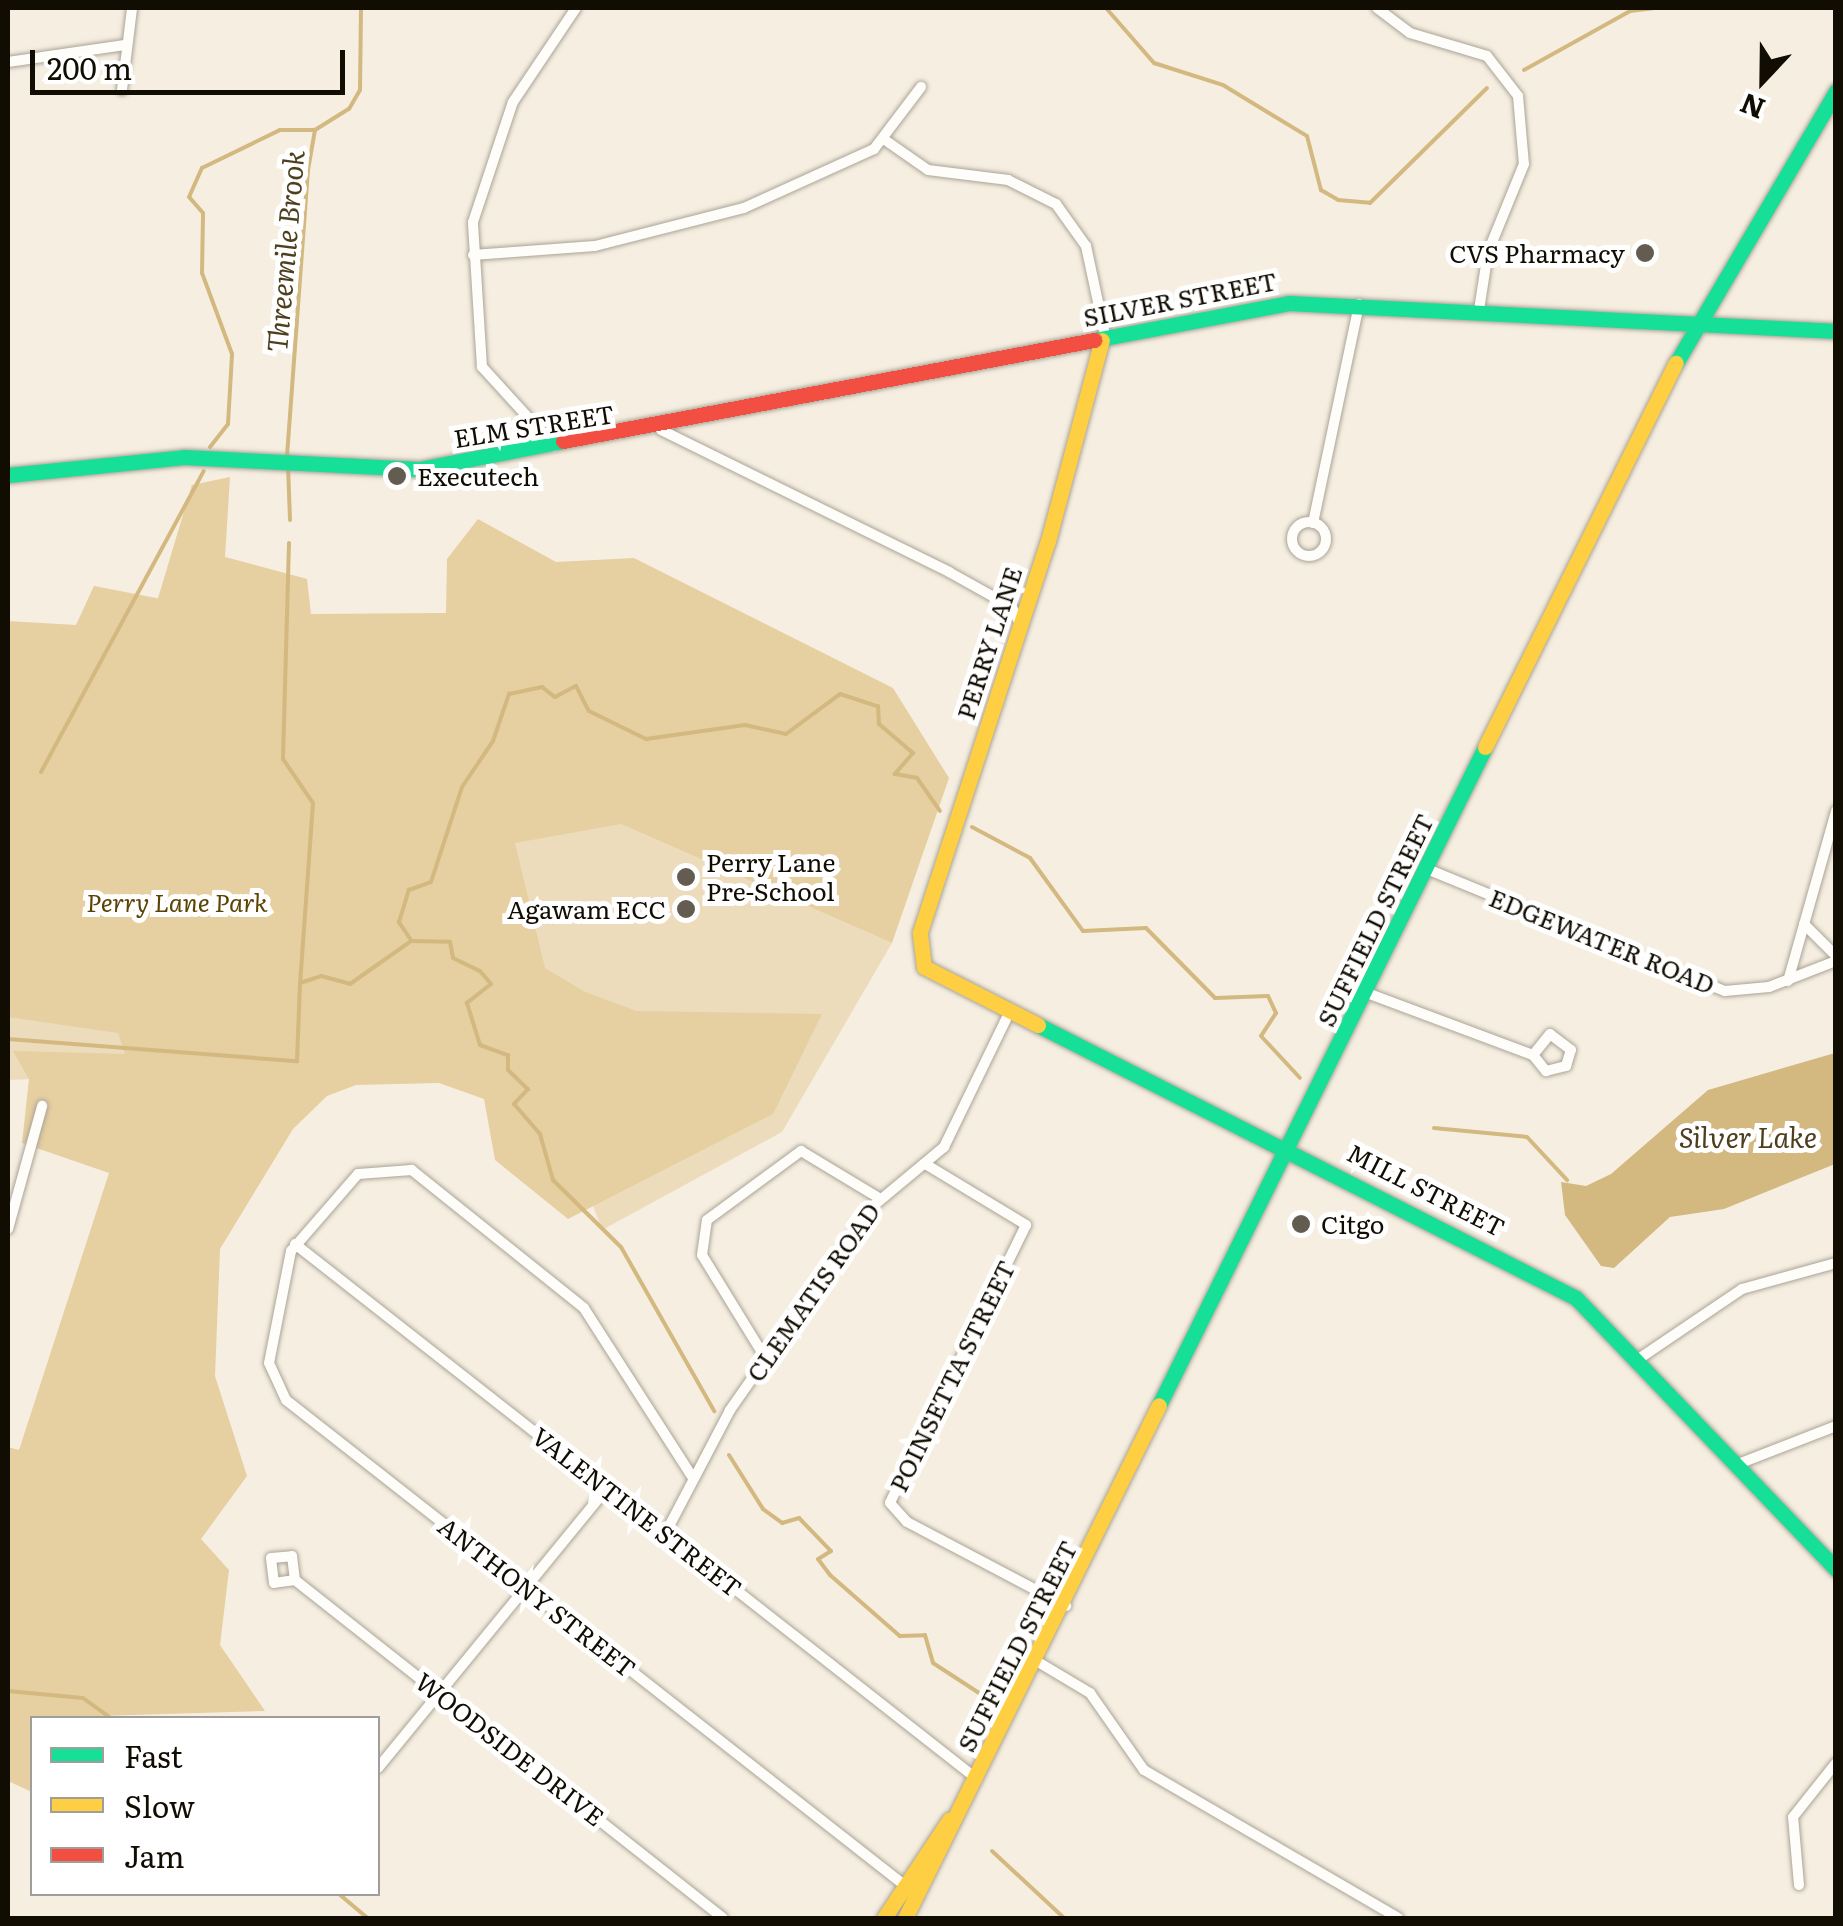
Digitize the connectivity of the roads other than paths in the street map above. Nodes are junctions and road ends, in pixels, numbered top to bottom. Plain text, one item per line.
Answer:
1 (132, 8) edge
2 (576, 8) edge
3 (1377, 8) edge
4 (126, 45) junction
5 (8, 62) edge
6 (920, 87) dead end
7 (122, 90) dead end
8 (1836, 91) edge
9 (885, 140) junction
10 (473, 255) junction
11 (1359, 303) junction
12 (1479, 310) junction
13 (1694, 324) junction
14 (1836, 332) edge
15 (1104, 340) junction
16 (661, 430) junction
17 (558, 448) junction
18 (8, 476) edge
19 (1313, 523) dead end
20 (1019, 622) junction
21 (1836, 811) edge
22 (1427, 869) junction
23 (1804, 924) junction
24 (920, 959) joint
25 (1836, 959) edge
26 (1788, 980) junction
27 (1368, 993) junction
28 (1008, 1015) junction
29 (1534, 1055) dead end
30 (42, 1106) dead end
31 (1293, 1151) junction
32 (927, 1165) junction
33 (879, 1198) junction
34 (8, 1229) edge
35 (296, 1244) junction
36 (1836, 1263) edge
37 (766, 1358) junction
38 (1640, 1358) junction
39 (1836, 1426) edge
40 (1738, 1464) junction
41 (693, 1478) junction
42 (606, 1488) junction
43 (665, 1534) junction
44 (1836, 1569) edge
45 (296, 1580) dead end
46 (521, 1585) junction
47 (1066, 1606) junction
48 (1038, 1662) junction
49 (436, 1690) junction
50 (1836, 1764) edge
51 (380, 1765) edge
52 (978, 1780) junction
53 (1799, 1885) dead end
54 (912, 1890) junction
55 (724, 1918) edge
56 (884, 1918) edge
57 (906, 1918) edge
58 (1398, 1918) edge

1 - 4 street
2 - 10 street
3 - 12 street
4 - 5 street
4 - 7 street
6 - 9 street
8 - 13 street, SUFFIELD STREET
9 - 10 street
9 - 15 street
10 - 17 street
11 - 12 street, SILVER STREET
11 - 15 street, SILVER STREET
11 - 19 street
12 - 13 street, SILVER STREET
13 - 14 street, SILVER STREET
13 - 22 street, SUFFIELD STREET
15 - 16 street, SILVER STREET
15 - 20 street, PERRY LANE
16 - 17 street, ELM STREET
16 - 20 street
17 - 18 street, ELM STREET
20 - 24 street, PERRY LANE
21 - 23 street
22 - 26 street, EDGEWATER ROAD
22 - 27 street, SUFFIELD STREET
23 - 25 street
23 - 26 street
24 - 28 street, MILL STREET
25 - 26 street, EDGEWATER ROAD
27 - 29 street
27 - 31 street, SUFFIELD STREET
28 - 31 street, MILL STREET
28 - 32 street, CLEMATIS ROAD
30 - 34 street
31 - 38 street, MILL STREET
31 - 47 street, SUFFIELD STREET
32 - 33 street, CLEMATIS ROAD
32 - 47 street, POINSETTA STREET
33 - 37 street, CLEMATIS ROAD
33 - 37 street
35 - 41 street
35 - 42 street, VALENTINE STREET
35 - 46 street, ANTHONY STREET
36 - 38 street
37 - 41 street, CLEMATIS ROAD
38 - 40 street, MILL STREET
39 - 40 street
40 - 44 street, MILL STREET
41 - 43 street, CLEMATIS ROAD
42 - 43 street, VALENTINE STREET
42 - 46 street
43 - 52 street, VALENTINE STREET
45 - 49 street, WOODSIDE DRIVE
46 - 49 street
46 - 54 street, ANTHONY STREET
47 - 48 street, SUFFIELD STREET
48 - 52 street, SUFFIELD STREET
48 - 58 street
49 - 51 street
49 - 55 street, WOODSIDE DRIVE
50 - 53 street
52 - 54 street, SUFFIELD STREET
54 - 56 street, SUFFIELD STREET
54 - 57 street, SUFFIELD STREET

